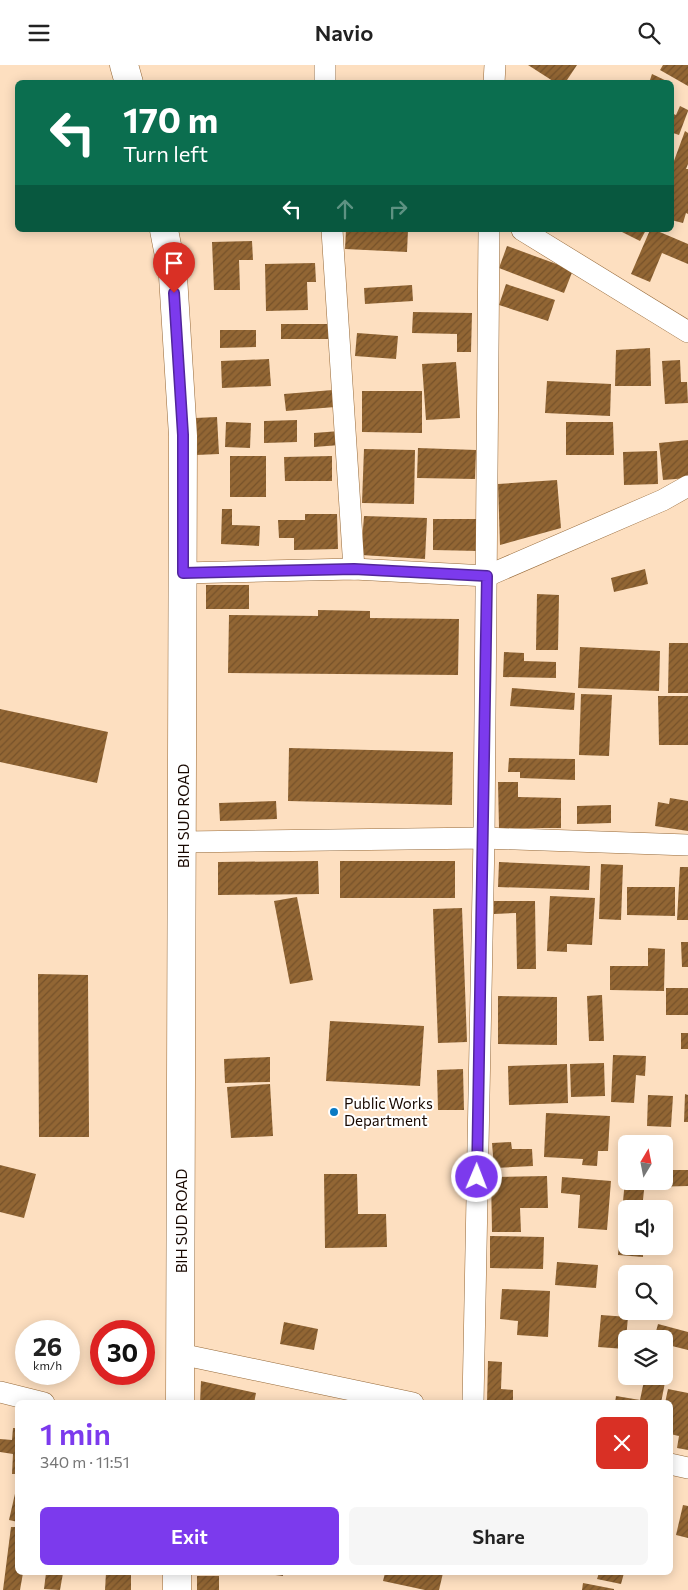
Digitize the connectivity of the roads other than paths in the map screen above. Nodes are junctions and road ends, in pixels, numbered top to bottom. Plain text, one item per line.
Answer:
1 (124, 65) edge
2 (325, 65) edge
3 (495, 65) edge
4 (128, 80) edge
5 (325, 80) edge
6 (494, 80) edge
7 (164, 232) edge
8 (332, 232) edge
9 (489, 232) edge
10 (525, 232) edge
11 (688, 332) edge
12 (688, 487) edge
13 (354, 569) junction
14 (183, 573) junction
15 (487, 576) junction
16 (484, 838) junction
17 (183, 842) junction
18 (688, 845) edge
19 (180, 1354) junction
20 (0, 1392) edge
21 (32, 1400) edge
22 (180, 1400) edge
23 (399, 1400) edge
24 (473, 1400) edge
25 (673, 1465) edge
26 (688, 1468) edge
27 (177, 1575) edge
28 (177, 1590) edge

1 - 4 main road
2 - 5 street
3 - 6 street
7 - 14 main road, BIH SUD ROAD
8 - 13 street
9 - 15 street
10 - 11 street
12 - 15 street
13 - 14 street
13 - 15 street
14 - 17 main road, BIH SUD ROAD
15 - 16 street
16 - 17 street
16 - 18 street
16 - 24 street
17 - 19 main road, BIH SUD ROAD
19 - 22 main road, BIH SUD ROAD
19 - 23 street
20 - 21 street
25 - 26 street
27 - 28 main road

